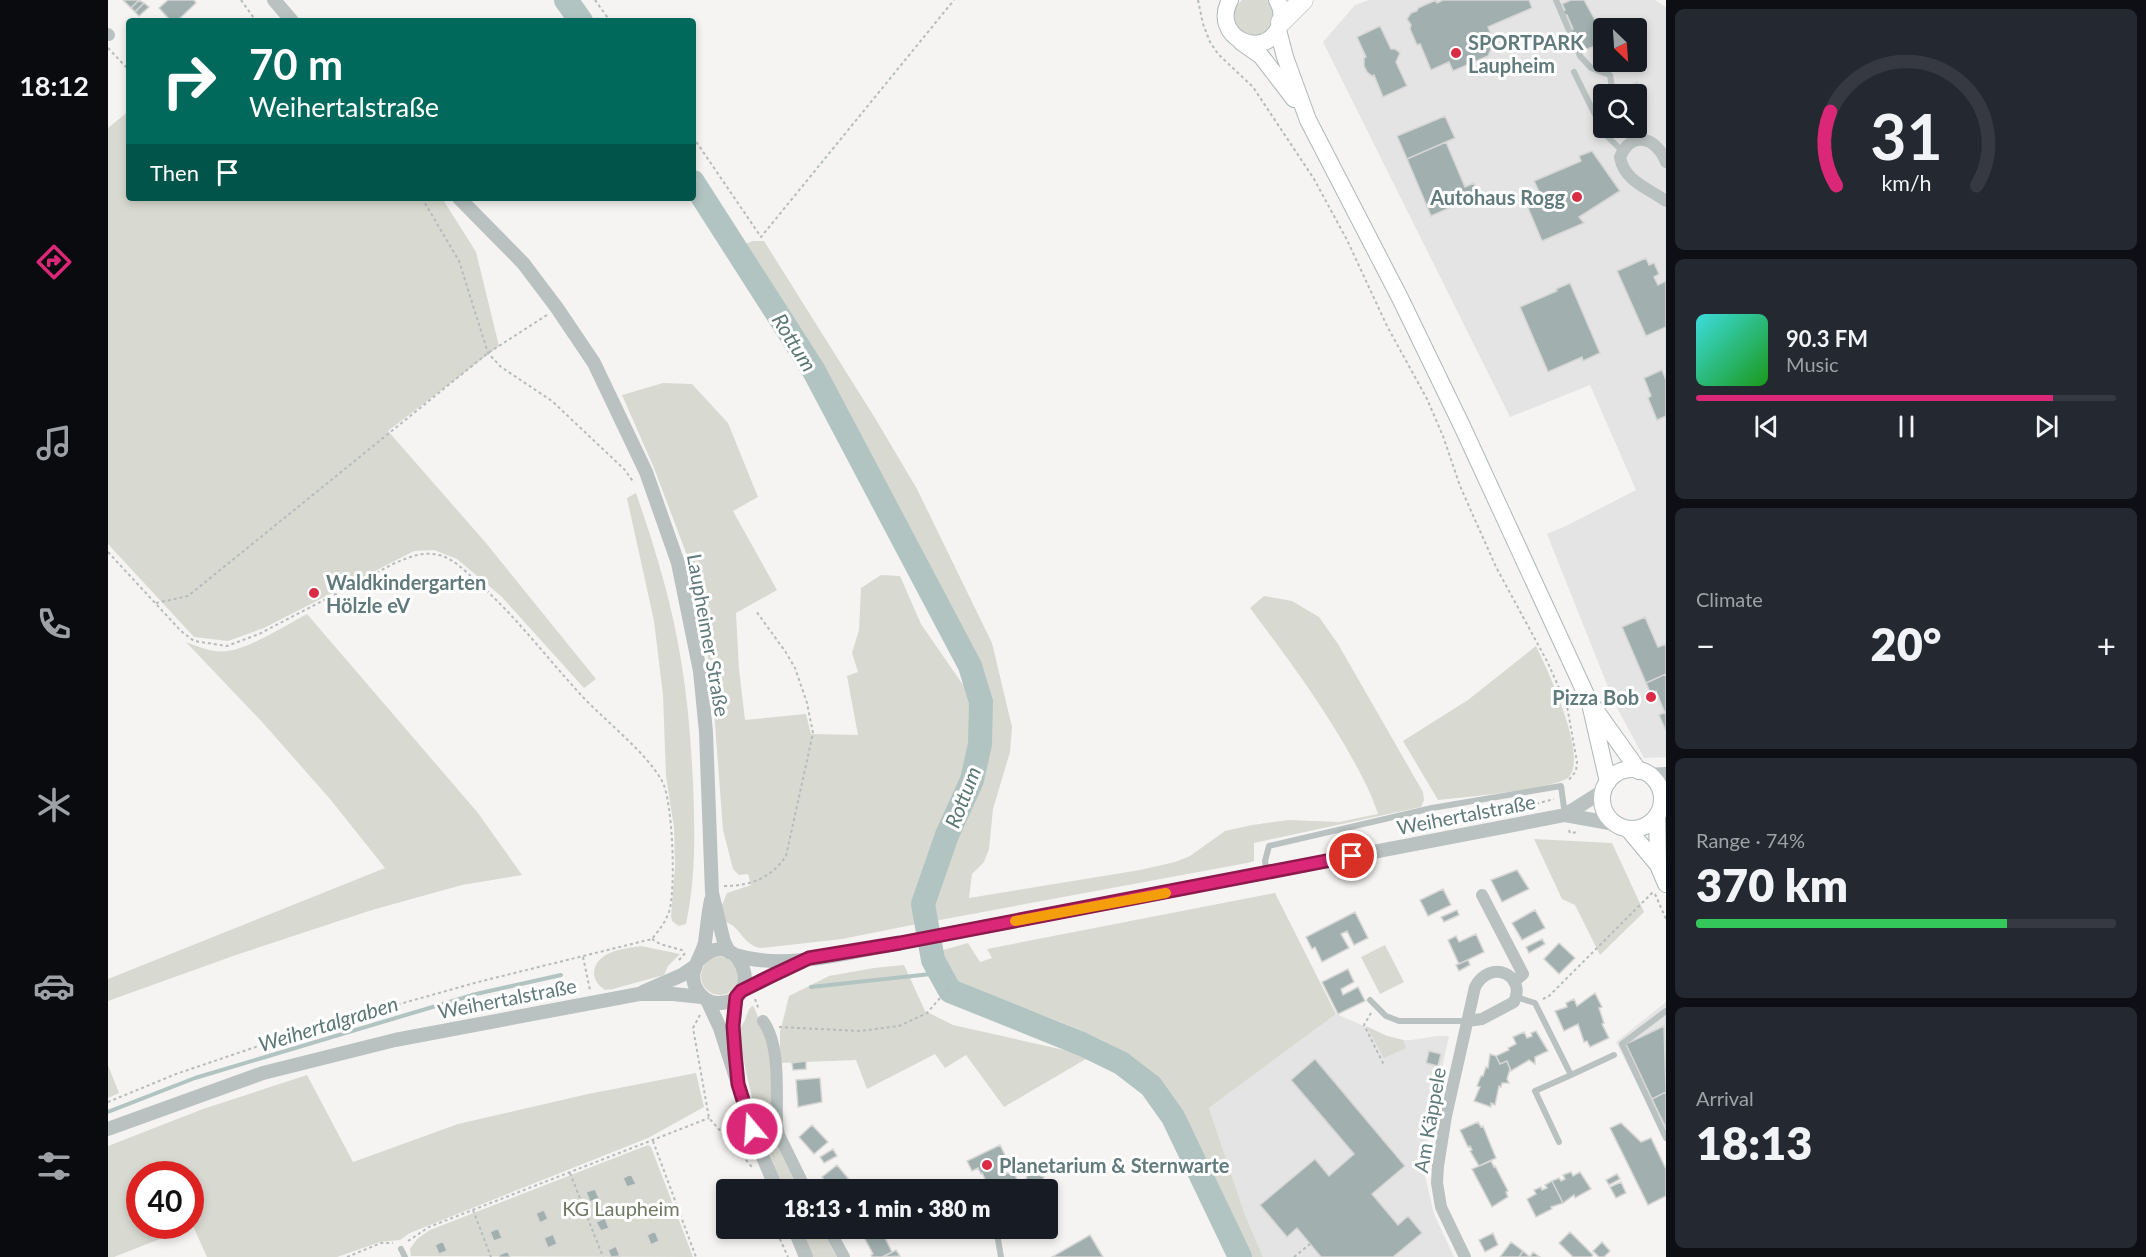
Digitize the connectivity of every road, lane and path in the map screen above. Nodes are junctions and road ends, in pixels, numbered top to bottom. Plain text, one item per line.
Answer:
1 (241, 0) edge
2 (274, 0) edge
3 (595, 0) edge
4 (954, 0) edge
5 (1198, 0) edge
6 (1277, 0) edge
7 (1303, 0) edge
8 (1556, 0) edge
9 (1228, 3) edge
10 (254, 18) edge
11 (289, 18) edge
12 (608, 18) edge
13 (1280, 26) junction
14 (1239, 40) junction
15 (108, 48) edge
16 (126, 67) edge
17 (1574, 72) dead end
18 (1611, 84) edge
19 (1308, 120) junction
20 (1637, 140) joint
21 (696, 141) edge
22 (1622, 151) junction
23 (1666, 162) edge
24 (424, 201) edge
25 (462, 201) edge
26 (1666, 201) edge
27 (533, 324) dead end
28 (488, 353) junction
29 (639, 490) dead end
30 (108, 552) edge
31 (156, 603) junction
32 (756, 611) dead end
33 (1589, 701) junction
34 (1643, 772) junction
35 (1666, 773) edge
36 (1561, 786) junction
37 (1606, 786) junction
38 (1661, 808) edge
39 (1565, 815) junction
40 (1621, 826) junction
41 (1586, 831) dead end
42 (1658, 865) junction
43 (1267, 874) junction
44 (1666, 884) edge
45 (712, 889) junction
46 (1482, 895) dead end
47 (1666, 919) edge
48 (652, 939) junction
49 (686, 952) dead end
50 (732, 953) junction
51 (583, 956) junction
52 (809, 958) junction
53 (697, 963) junction
54 (1514, 982) junction
55 (949, 988) dead end
56 (639, 994) junction
57 (739, 994) junction
58 (1516, 997) junction
59 (705, 998) junction
60 (1370, 1000) dead end
61 (592, 1001) junction
62 (1536, 1003) junction
63 (1376, 1006) junction
64 (1666, 1011) edge
65 (701, 1013) dead end
66 (1467, 1021) junction
67 (765, 1024) joint
68 (1614, 1055) dead end
69 (1384, 1065) dead end
70 (1571, 1075) junction
71 (738, 1084) junction
72 (108, 1101) edge
73 (709, 1118) junction
74 (108, 1129) edge
75 (1666, 1137) edge
76 (652, 1140) junction
77 (1559, 1142) dead end
78 (754, 1169) dead end
79 (570, 1173) junction
80 (772, 1179) edge
81 (801, 1179) edge
82 (472, 1210) junction
83 (780, 1239) edge
84 (799, 1239) edge
85 (834, 1239) edge
86 (998, 1239) edge
87 (1310, 1244) dead end
88 (401, 1249) junction
89 (347, 1257) edge
90 (405, 1257) edge
91 (491, 1257) edge
92 (603, 1257) edge
93 (696, 1257) edge
94 (788, 1257) edge
95 (807, 1257) edge
96 (844, 1257) edge
97 (1001, 1257) edge
98 (1294, 1257) edge
99 (1465, 1257) edge

1 - 10 path
2 - 11 street
3 - 12 path
4 - 21 path
5 - 36 path
6 - 13 main road
7 - 13 highway
8 - 18 lane
9 - 14 main road
13 - 14 main road
13 - 19 main road
14 - 19 main road
15 - 16 path
17 - 22 lane
19 - 33 main road
20 - 22 street
20 - 23 street
22 - 26 street
24 - 28 path
25 - 45 street, Laupheimer Straße
27 - 28 path
28 - 29 path
28 - 31 path
30 - 31 path
31 - 48 path
32 - 45 path
33 - 34 main road
33 - 37 main road
34 - 35 street
34 - 37 main road
34 - 38 main road
36 - 39 lane
36 - 43 lane
37 - 39 street, Weihertalstraße
37 - 40 main road
38 - 40 main road
38 - 42 main road
39 - 40 street, Weihertalstraße
39 - 41 path
39 - 43 street, Weihertalstraße
40 - 42 main road
42 - 44 main road
43 - 52 street, Weihertalstraße
45 - 50 street, Laupheimer Straße
45 - 53 street, Laupheimer Straße
46 - 54 street
47 - 62 path
48 - 49 path
48 - 51 path
50 - 52 street, Weihertalstraße
50 - 53 street
50 - 57 street
51 - 61 path
51 - 72 path
52 - 57 street, Weihertalstraße
53 - 56 street, Weihertalstraße
53 - 59 street
54 - 58 street
54 - 66 street, Am Käppele
55 - 67 path
56 - 59 street, Weihertalstraße
56 - 61 street, Weihertalstraße
57 - 59 street
57 - 71 street
58 - 62 lane
58 - 66 street
59 - 71 street
60 - 63 lane
61 - 74 street, Weihertalstraße
62 - 70 lane
63 - 66 lane
63 - 69 path
64 - 75 lane
65 - 73 path
66 - 99 street, Am Käppele
67 - 81 street
68 - 70 lane
70 - 77 lane
71 - 80 street
73 - 76 path
73 - 78 path
76 - 79 path
76 - 93 path
79 - 82 path
79 - 92 path
82 - 88 path
82 - 91 path
83 - 94 path
84 - 95 street
85 - 96 street
86 - 97 lane
87 - 98 path
88 - 89 path
88 - 90 lane

